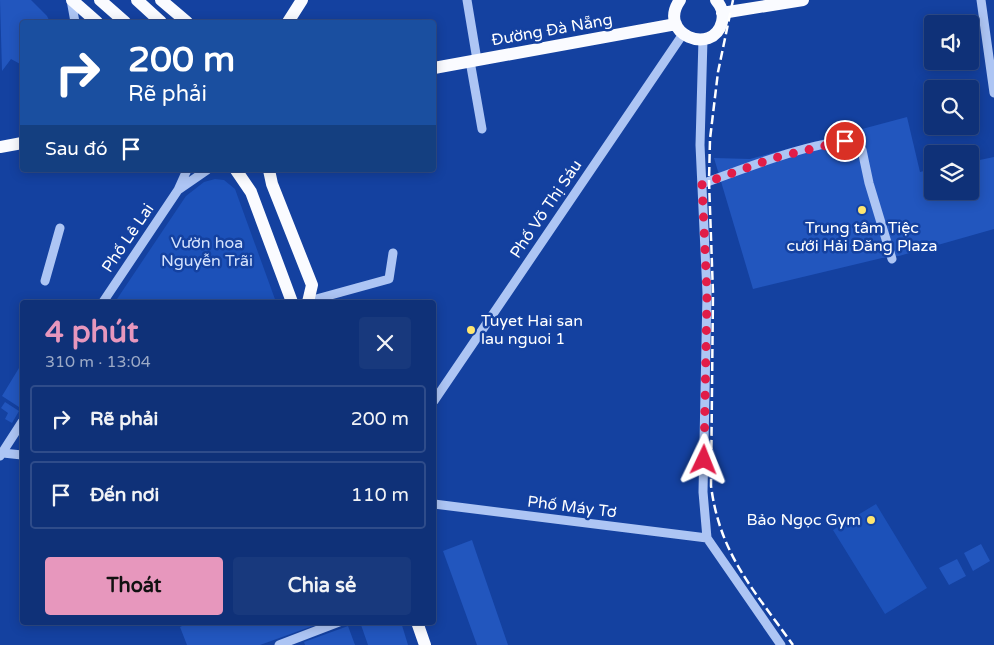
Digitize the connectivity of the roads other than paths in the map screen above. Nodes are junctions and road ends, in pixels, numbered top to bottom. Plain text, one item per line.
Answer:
1 (71, 0) edge
2 (100, 0) edge
3 (136, 0) edge
4 (161, 0) edge
5 (302, 0) edge
6 (467, 0) edge
7 (680, 0) edge
8 (716, 0) edge
9 (803, 0) edge
10 (982, 0) edge
11 (722, 13) junction
12 (75, 20) edge
13 (95, 20) edge
14 (123, 20) edge
15 (160, 20) edge
16 (185, 20) edge
17 (289, 20) edge
18 (679, 29) junction
19 (704, 39) junction
20 (474, 60) junction
21 (436, 68) edge
22 (994, 92) edge
23 (482, 129) dead end
24 (20, 143) edge
25 (0, 147) edge
26 (186, 172) edge
27 (204, 172) edge
28 (237, 172) edge
29 (269, 172) edge
30 (702, 184) junction
31 (178, 190) junction
32 (60, 228) dead end
33 (393, 252) dead end
34 (892, 259) dead end
35 (45, 281) dead end
36 (104, 300) edge
37 (291, 300) edge
38 (309, 300) edge
39 (316, 300) edge
40 (436, 398) edge
41 (20, 425) edge
42 (1, 454) edge
43 (20, 455) edge
44 (436, 504) edge
45 (707, 538) junction
46 (331, 625) edge
47 (418, 625) edge
48 (279, 645) edge
49 (425, 645) edge
50 (781, 645) edge

1 - 12 street
1 - 13 main road
2 - 14 main road
3 - 15 main road
4 - 16 main road
5 - 17 main road
6 - 20 street
7 - 18 main road
8 - 11 main road
9 - 11 main road
10 - 22 street
11 - 19 main road
18 - 19 main road
18 - 20 main road, Đường Đà Nẵng
18 - 40 street, Phố Võ Thị Sáu
19 - 30 street
20 - 21 main road, Đường Đà Nẵng
20 - 23 street
24 - 25 main road
26 - 31 street, Phố Lê Lai
27 - 31 street, Phố Lê Lai
28 - 37 main road
29 - 38 main road
30 - 34 street
30 - 45 street
31 - 36 street, Phố Lê Lai
32 - 35 street
33 - 39 street
41 - 42 street
42 - 43 street
44 - 45 street, Phố Máy Tơ
45 - 50 street
46 - 48 street
47 - 49 main road

